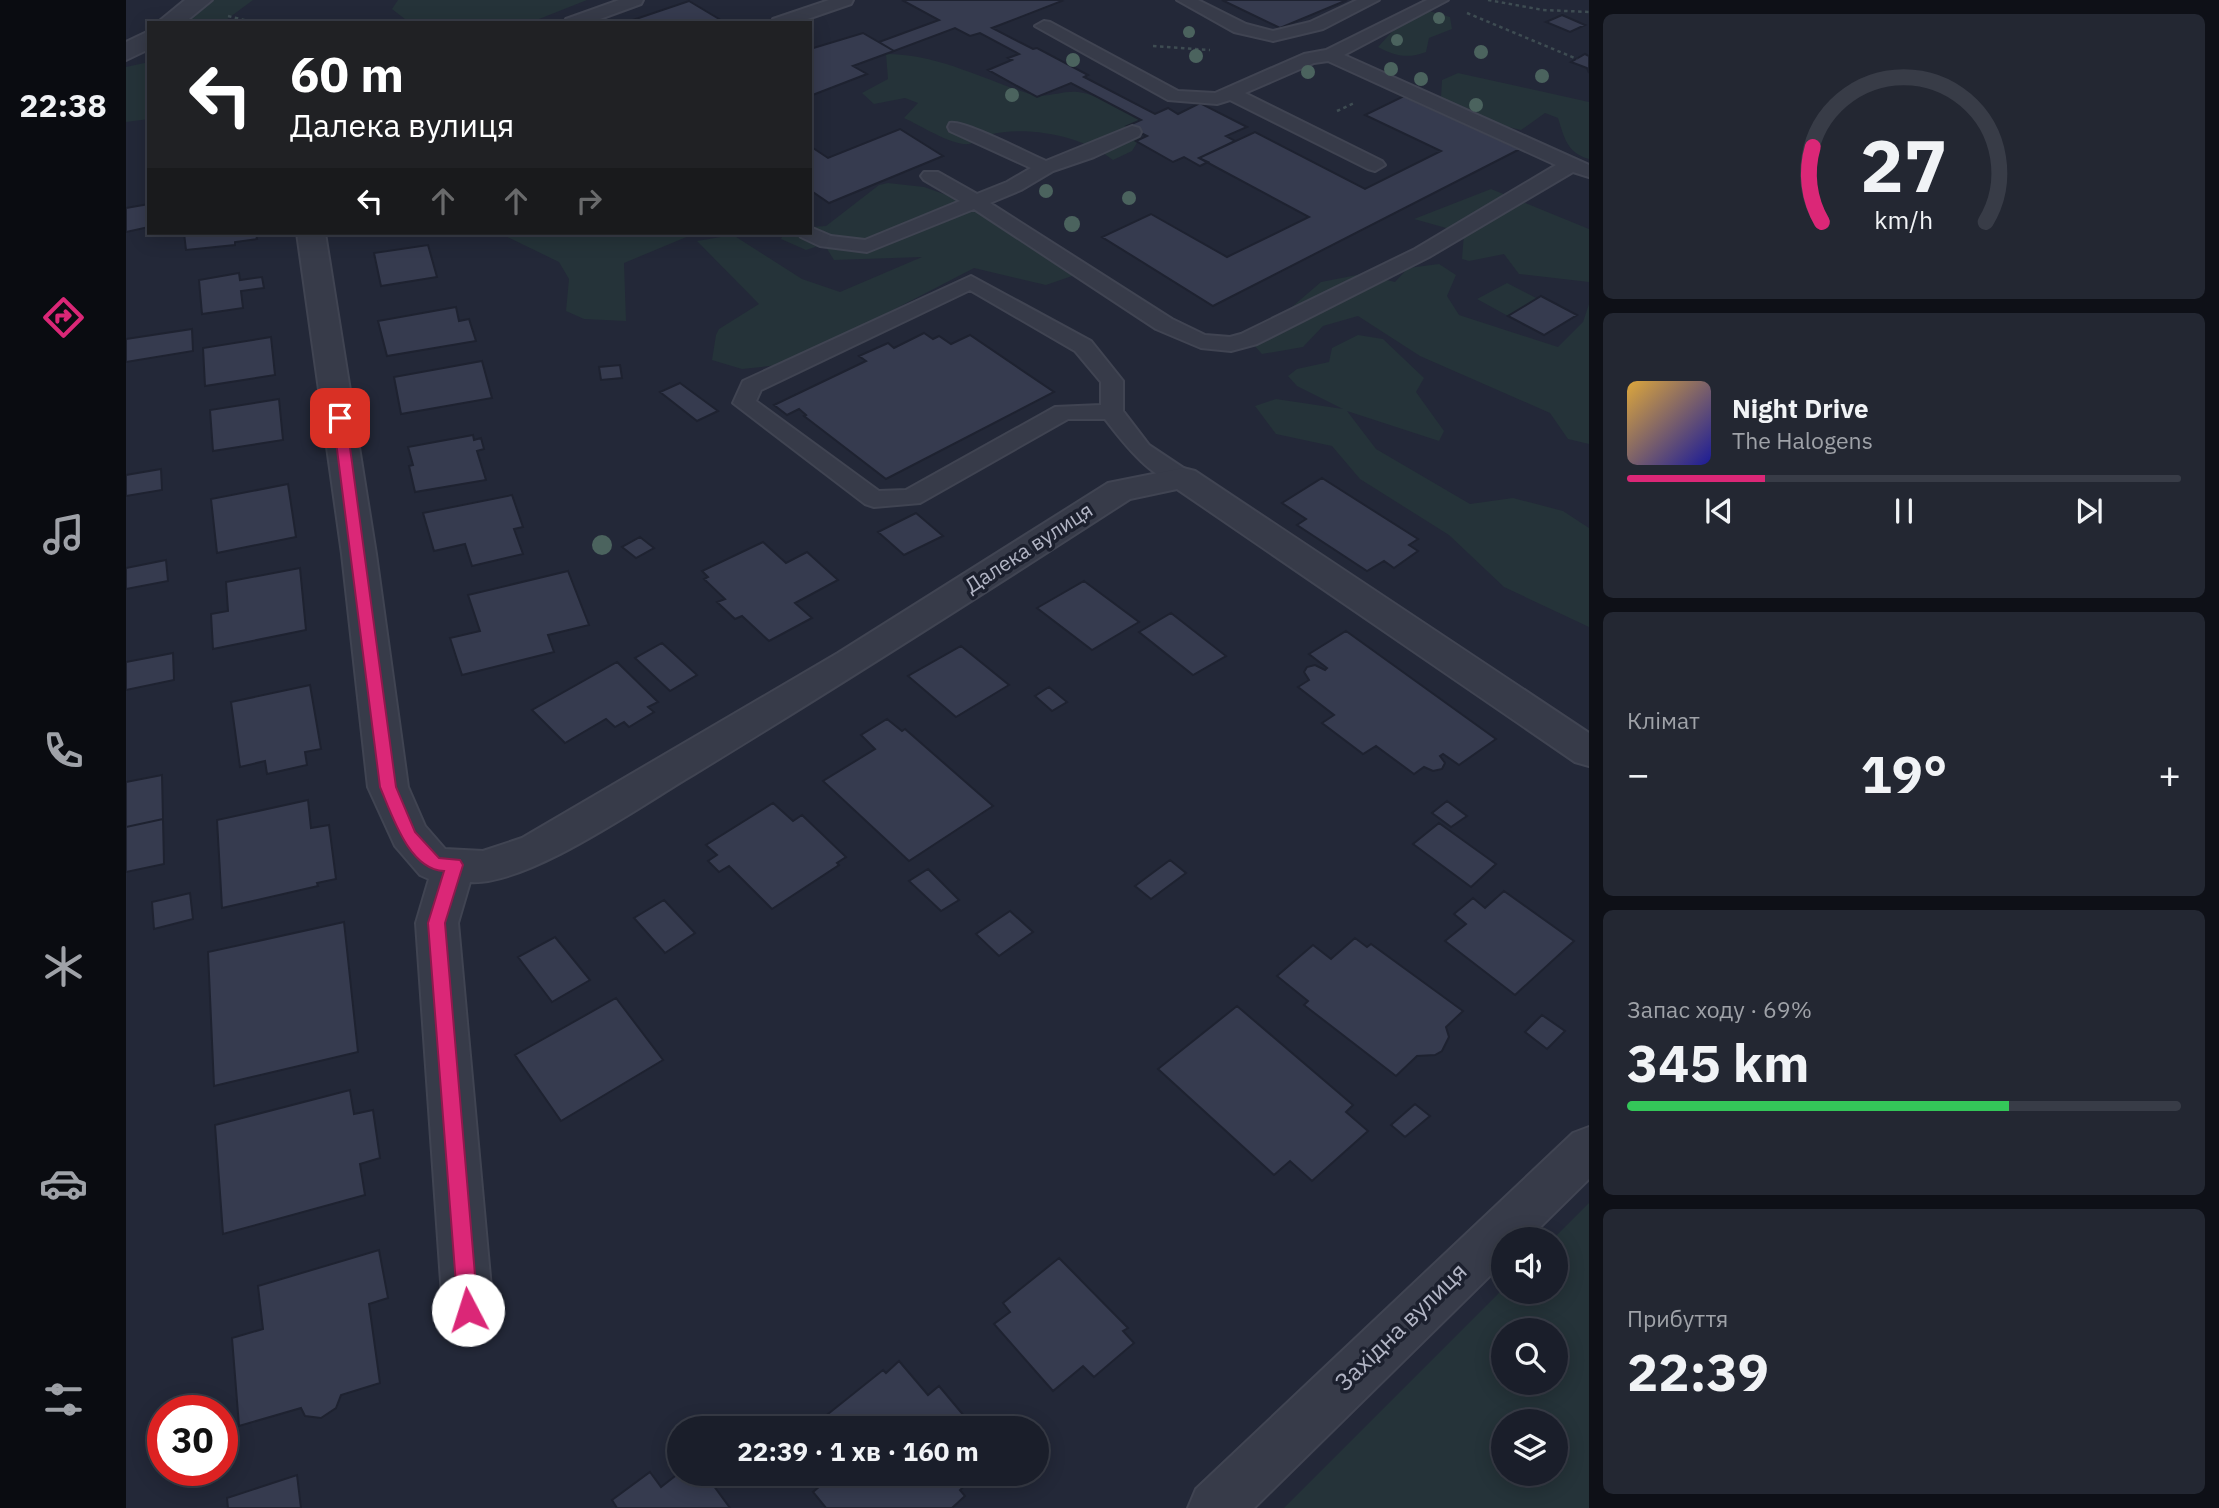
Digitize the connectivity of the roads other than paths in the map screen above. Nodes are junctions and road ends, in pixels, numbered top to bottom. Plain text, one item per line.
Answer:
1 (200, 0) edge
2 (635, 0) edge
3 (845, 0) edge
4 (1185, 0) edge
5 (1371, 0) edge
6 (1440, 1) edge
7 (172, 21) edge
8 (577, 21) edge
9 (785, 21) edge
10 (1044, 26) dead end
11 (147, 39) edge
12 (126, 52) edge
13 (1330, 55) junction
14 (1231, 93) junction
15 (957, 127) dead end
16 (1132, 132) dead end
17 (1375, 165) dead end
18 (1046, 167) junction
19 (1580, 168) edge
20 (931, 176) dead end
21 (976, 201) junction
22 (311, 235) edge
23 (812, 235) edge
24 (1112, 412) junction
25 (1183, 478) junction
26 (1589, 752) edge
27 (454, 865) junction
28 (1589, 1148) edge
29 (468, 1310) dead end
30 (1215, 1508) edge

1 - 7 street
2 - 8 lane
3 - 9 lane
4 - 5 lane
6 - 13 lane
10 - 14 lane
11 - 12 street
13 - 14 lane
13 - 19 lane
14 - 17 lane
15 - 18 lane
16 - 18 lane
18 - 21 lane
19 - 21 lane
20 - 21 lane
21 - 23 lane
22 - 27 street, Далека вулиця
24 - 24 lane
24 - 25 lane
25 - 26 street
25 - 27 street, Далека вулиця
27 - 29 street
28 - 30 street, Західна вулиця

